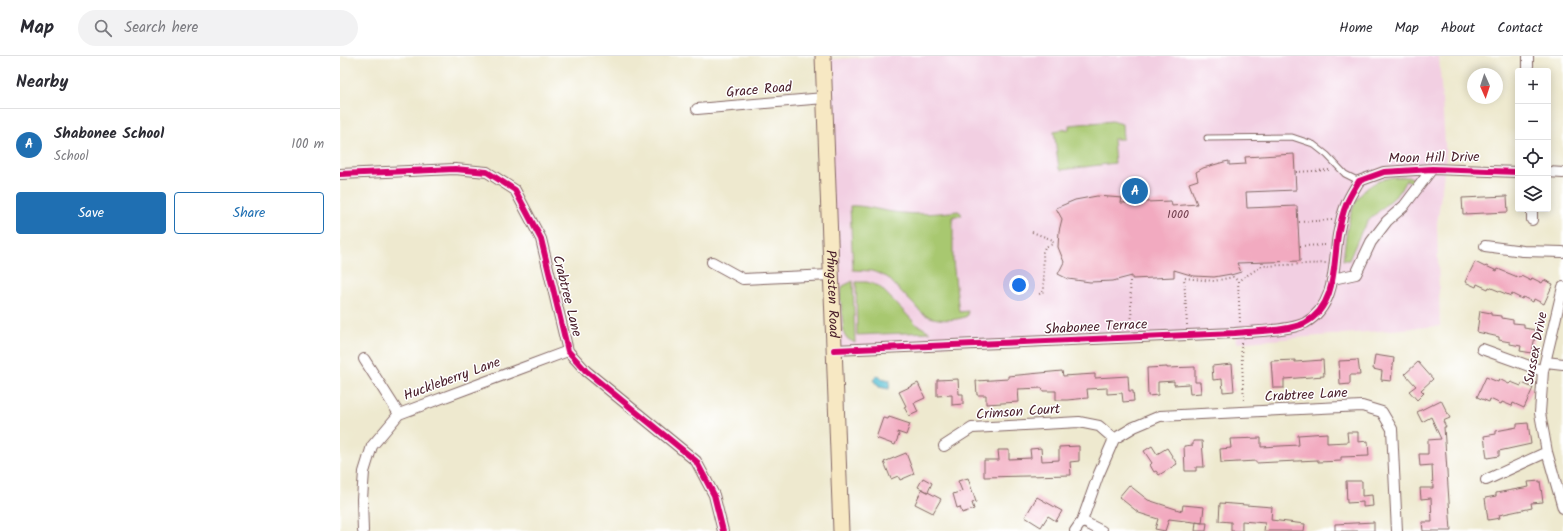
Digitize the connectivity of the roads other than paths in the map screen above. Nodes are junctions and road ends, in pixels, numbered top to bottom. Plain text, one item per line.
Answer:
1 (823, 56) edge
2 (1528, 56) edge
3 (1528, 68) edge
4 (824, 98) junction
5 (696, 109) dead end
6 (1207, 138) dead end
7 (1432, 169) junction
8 (1515, 172) edge
9 (1551, 172) edge
10 (1563, 173) edge
11 (340, 174) edge
12 (1359, 181) junction
13 (1532, 212) edge
14 (1532, 220) dead end
15 (1485, 246) dead end
16 (1563, 252) edge
17 (712, 262) dead end
18 (831, 275) junction
19 (1333, 279) junction
20 (1563, 287) edge
21 (1482, 349) dead end
22 (834, 350) junction
23 (568, 351) junction
24 (364, 359) dead end
25 (1563, 364) edge
26 (1545, 366) junction
27 (399, 414) junction
28 (1114, 439) junction
29 (944, 446) dead end
30 (1547, 452) junction
31 (1486, 480) dead end
32 (1563, 508) edge
33 (1082, 521) junction
34 (363, 531) edge
35 (723, 531) edge
36 (841, 531) edge
37 (1074, 531) edge
38 (1102, 531) edge
39 (1397, 531) edge

1 - 4 main road, Pfingsten Road
2 - 3 street
4 - 5 street, Grace Road
4 - 18 main road, Pfingsten Road
6 - 12 lane
7 - 8 street, Moon Hill Drive
7 - 12 street, Moon Hill Drive
7 - 19 street
9 - 10 street
11 - 23 street, Crabtree Lane
12 - 19 street
13 - 14 street
15 - 16 street
17 - 18 street
18 - 22 main road, Pfingsten Road
19 - 22 street, Shabonee Terrace
20 - 26 street, Sussex Drive
21 - 26 street
22 - 36 main road, Pfingsten Road
23 - 27 street, Huckleberry Lane
23 - 35 street, Crabtree Lane
24 - 27 street
25 - 26 street
26 - 30 street, Sussex Drive
27 - 34 street, Huckleberry Lane
28 - 29 street, Crimson Court
28 - 33 street
28 - 39 street, Crabtree Lane
30 - 31 street
30 - 32 street, Sussex Drive
33 - 37 street
33 - 38 street

